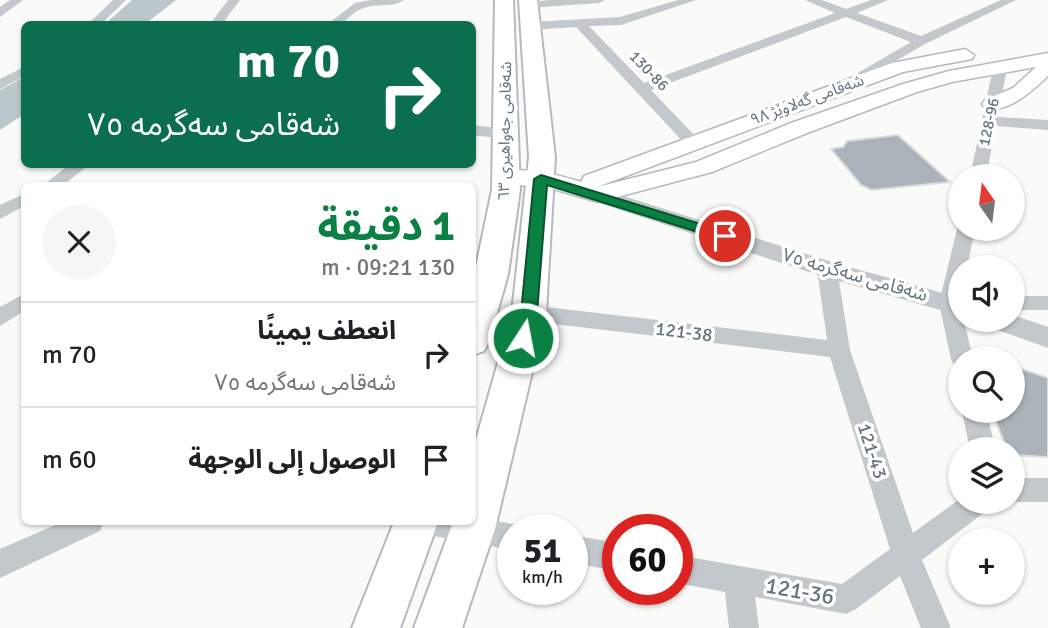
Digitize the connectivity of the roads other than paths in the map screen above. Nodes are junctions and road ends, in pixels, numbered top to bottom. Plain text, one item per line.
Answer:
1 (17, 0) edge
2 (120, 0) edge
3 (234, 0) edge
4 (398, 0) edge
5 (599, 0) edge
6 (690, 0) edge
7 (811, 0) edge
8 (882, 0) edge
9 (1010, 0) edge
10 (523, 8) edge
11 (0, 13) edge
12 (847, 13) junction
13 (97, 21) edge
14 (218, 21) edge
15 (338, 21) edge
16 (580, 24) junction
17 (1048, 40) edge
18 (921, 41) junction
19 (977, 53) junction
20 (1048, 59) edge
21 (1048, 65) edge
22 (1000, 68) junction
23 (21, 73) edge
24 (849, 84) junction
25 (0, 85) edge
26 (642, 89) junction
27 (772, 113) junction
28 (991, 113) junction
29 (1048, 125) edge
30 (799, 128) junction
31 (476, 130) edge
32 (505, 134) junction
33 (693, 143) junction
34 (981, 164) edge
35 (76, 168) edge
36 (507, 178) junction
37 (541, 179) junction
38 (56, 182) edge
39 (575, 188) junction
40 (598, 195) junction
41 (21, 201) edge
42 (0, 213) edge
43 (827, 269) junction
44 (948, 302) edge
45 (21, 303) edge
46 (1025, 303) edge
47 (1048, 303) edge
48 (529, 313) junction
49 (0, 318) edge
50 (476, 328) edge
51 (1025, 330) edge
52 (1048, 338) edge
53 (839, 350) junction
54 (1025, 490) edge
55 (1048, 490) edge
56 (961, 514) edge
57 (476, 517) edge
58 (84, 525) edge
59 (415, 525) edge
60 (447, 525) edge
61 (474, 525) edge
62 (473, 529) junction
63 (497, 534) edge
64 (906, 555) junction
65 (0, 564) edge
66 (693, 572) edge
67 (738, 581) junction
68 (376, 628) edge
69 (438, 628) edge
70 (744, 628) edge
71 (936, 628) edge

1 - 11 street
2 - 13 street
3 - 14 street
4 - 15 street
5 - 10 street
6 - 16 street
7 - 12 street
8 - 12 street
9 - 18 street
10 - 16 street
10 - 32 main road, شەقامی جەواهیری ٦٣
10 - 37 main road, شەقامی جەواهیری ٦٣
12 - 18 street
12 - 26 street
16 - 26 street, 130-86
17 - 19 main road, شەقامی گەلاوێژ ٩٨
18 - 24 street
19 - 22 main road
19 - 24 main road, شەقامی گەلاوێژ ٩٨
20 - 22 main road, شەقامی گەلاوێژ ٩٨
21 - 28 main road
22 - 28 street, 128-96
22 - 30 main road, شەقامی گەلاوێژ ٩٨
23 - 25 street
24 - 27 main road, شەقامی گەلاوێژ ٩٨
26 - 33 street, 130-86
27 - 30 main road
27 - 33 main road, شەقامی گەلاوێژ ٩٨
28 - 29 street
28 - 34 street, 128-96
30 - 40 main road, شەقامی گەلاوێژ ٩٨
31 - 32 street
32 - 36 main road, شەقامی جەواهیری ٦٣
33 - 39 main road, شەقامی گەلاوێژ ٩٨
35 - 38 street
36 - 37 main road, شەقامی سەگرمە ٧٥
36 - 50 main road, شەقامی جەواهیری ٦٣
37 - 39 main road, شەقامی سەگرمە ٧٥
37 - 48 main road, شەقامی جەواهیری ٦٣
39 - 40 main road, شەقامی سەگرمە ٧٥
40 - 43 street, شەقامی سەگرمە ٧٥
41 - 42 street
43 - 44 street, شەقامی سەگرمە ٧٥
43 - 53 street, 121-43
45 - 49 street
46 - 47 street
48 - 53 street, 121-38
48 - 57 main road, شەقامی جەواهیری ٦٣
51 - 52 street
53 - 64 street, 121-43
54 - 55 street
56 - 64 street, 121-36
58 - 65 street
59 - 68 main road
60 - 62 street
61 - 62 main road, شەقامی جەواهیری ٦٣
62 - 63 street
62 - 69 main road, شەقامی جەواهیری ٦٣
64 - 67 street, 121-36
64 - 71 street, 121-43
66 - 67 street, 121-36
67 - 70 street

